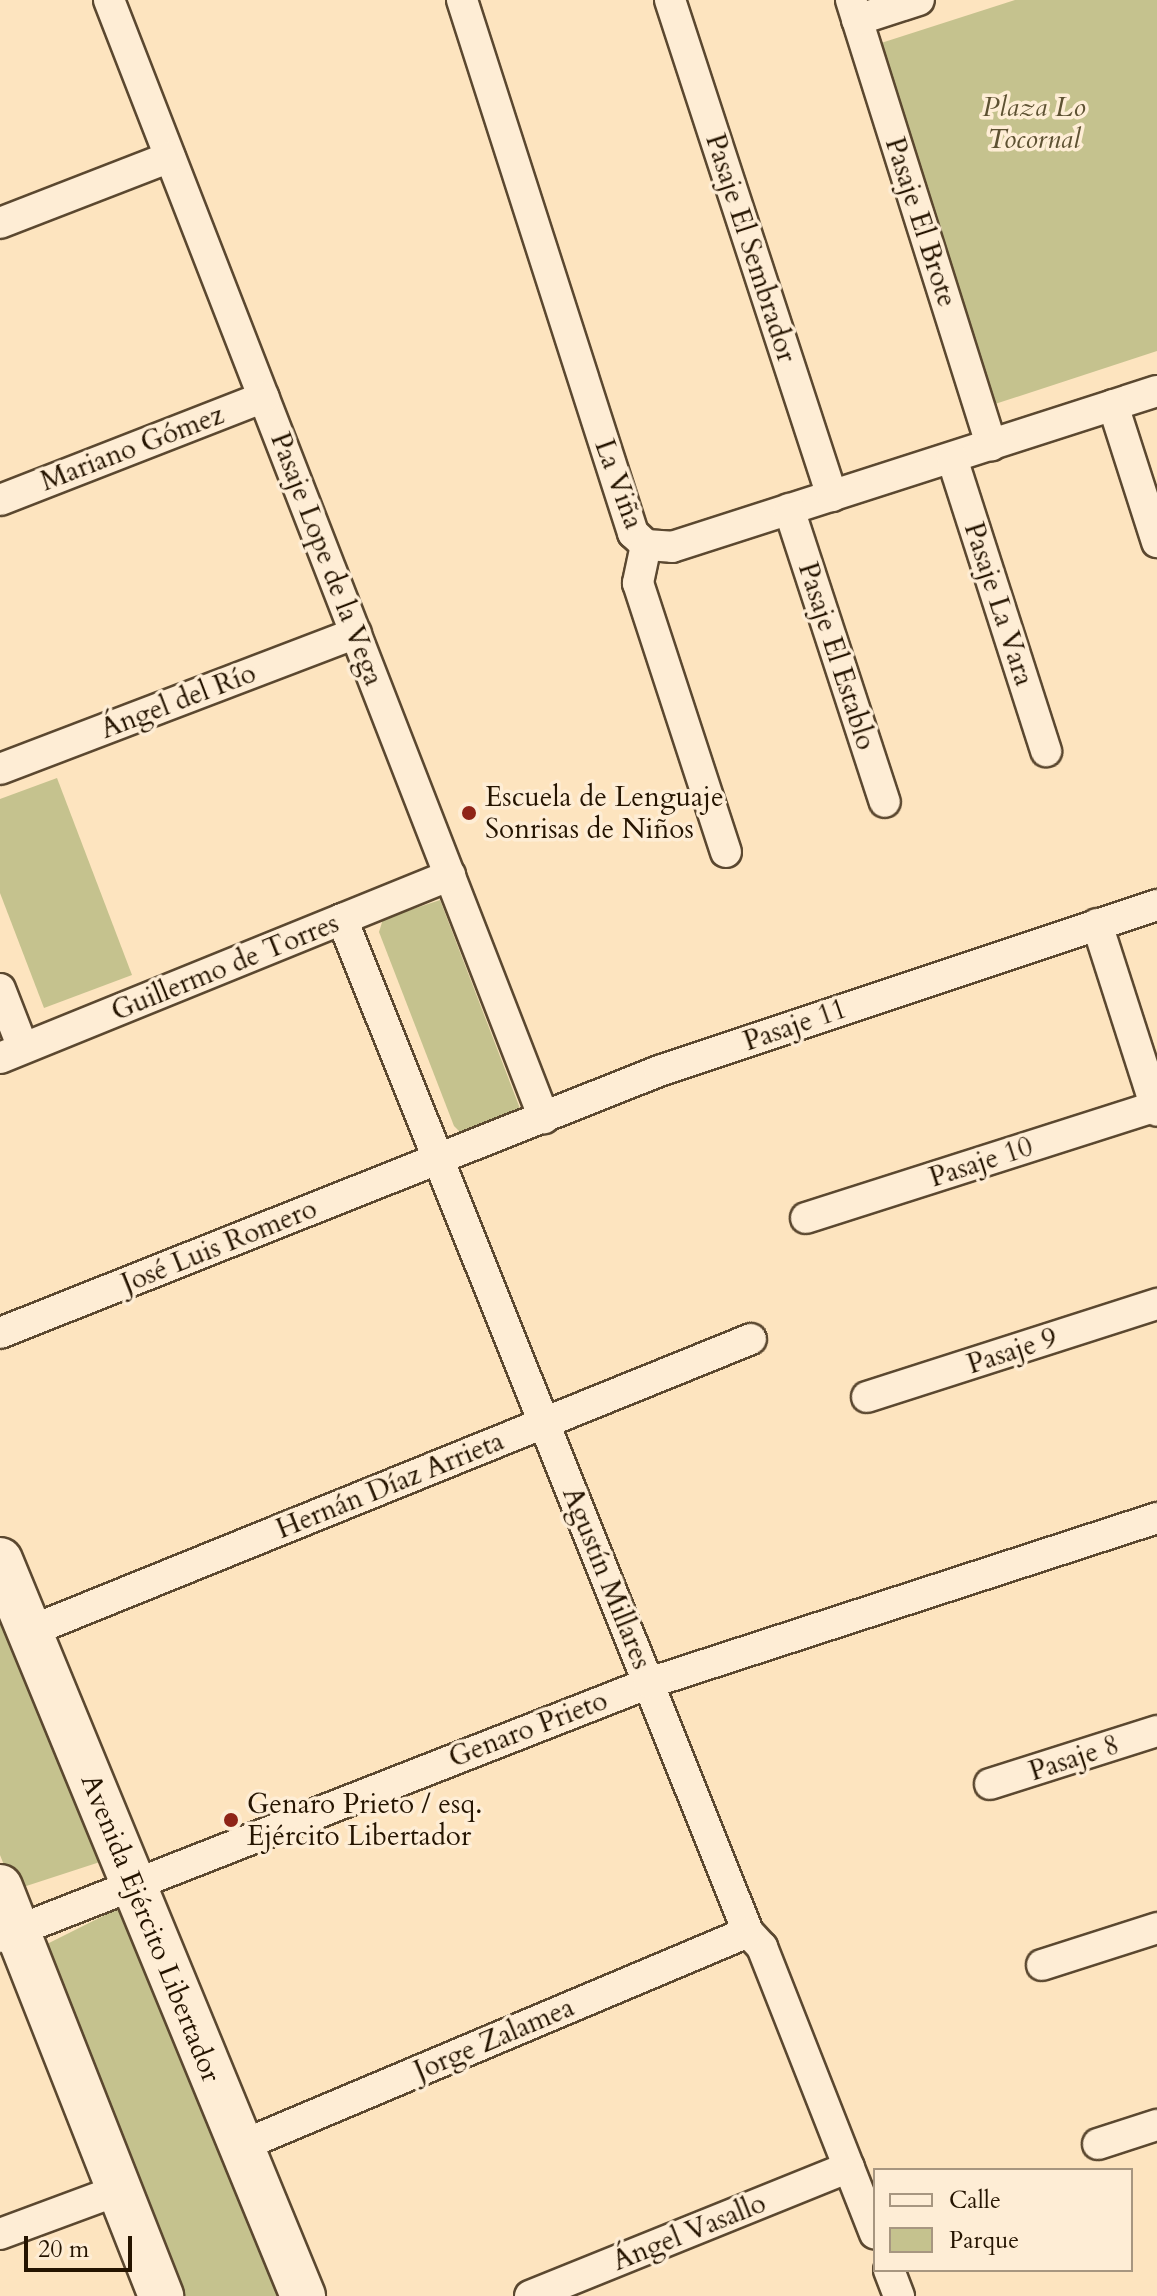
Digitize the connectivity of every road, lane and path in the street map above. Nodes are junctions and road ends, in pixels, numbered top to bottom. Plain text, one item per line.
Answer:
1 (109, 0) edge
2 (462, 0) edge
3 (670, 0) edge
4 (919, 0) edge
5 (854, 10) edge
6 (170, 157) junction
7 (0, 223) edge
8 (1157, 391) edge
9 (264, 397) junction
10 (1113, 405) junction
11 (991, 445) junction
12 (952, 458) junction
13 (832, 496) junction
14 (0, 500) edge
15 (789, 509) junction
16 (1157, 542) edge
17 (646, 545) junction
18 (356, 633) junction
19 (1046, 751) dead end
20 (0, 769) edge
21 (885, 802) dead end
22 (726, 852) dead end
23 (450, 875) junction
24 (1157, 905) edge
25 (342, 919) junction
26 (1097, 924) junction
27 (0, 989) edge
28 (12, 1053) edge
29 (1157, 1107) edge
30 (544, 1118) junction
31 (439, 1160) junction
32 (806, 1218) dead end
33 (1157, 1304) edge
34 (0, 1333) edge
35 (751, 1339) dead end
36 (867, 1397) dead end
37 (544, 1422) junction
38 (1157, 1518) edge
39 (0, 1560) edge
40 (28, 1632) junction
41 (649, 1683) junction
42 (1157, 1731) edge
43 (990, 1784) dead end
44 (132, 1884) junction
45 (0, 1887) edge
46 (1157, 1928) edge
47 (748, 1932) junction
48 (9, 1934) edge
49 (1042, 1965) dead end
50 (1157, 2125) edge
51 (1098, 2144) dead end
52 (241, 2146) junction
53 (849, 2167) junction
54 (119, 2190) junction
55 (873, 2229) edge
56 (0, 2234) edge
57 (890, 2272) edge
58 (161, 2296) edge
59 (303, 2296) edge
60 (530, 2296) edge
61 (899, 2296) edge

1 - 6 street, Pasaje Lope de la Vega
2 - 17 street, La Viña
3 - 13 street, Pasaje El Sembrador
4 - 5 street
5 - 11 street, Pasaje El Brote
6 - 7 street
6 - 9 street, Pasaje Lope de la Vega
8 - 10 street, La Viña
9 - 14 street, Mariano Gómez
9 - 18 street, Pasaje Lope de la Vega
10 - 11 street, La Viña
10 - 16 street
11 - 12 street, La Viña
12 - 13 street, La Viña
12 - 19 street, Pasaje La Vara
13 - 15 street, La Viña
15 - 17 street, La Viña
15 - 21 street, Pasaje El Establo
17 - 22 street
18 - 20 street, Ángel del Río
18 - 23 street, Pasaje Lope de la Vega
23 - 25 street, Guillermo de Torres
23 - 30 street, Pasaje Lope de la Vega
24 - 26 street, Pasaje 11
25 - 28 street, Guillermo de Torres
25 - 31 street, Agustín Millares
26 - 29 street
26 - 30 street, Pasaje 11
27 - 28 street
29 - 32 street, Pasaje 10
30 - 31 street, Pasaje 11
31 - 34 street, José Luis Romero
31 - 37 street, Agustín Millares
33 - 36 street, Pasaje 9
35 - 37 street, Hernán Díaz Arrieta
37 - 40 street, Hernán Díaz Arrieta
37 - 41 street, Agustín Millares
38 - 41 street, Genaro Prieto
39 - 40 main road, Avenida Ejército Libertador
40 - 44 main road, Avenida Ejército Libertador
41 - 44 street, Genaro Prieto
41 - 47 street, Agustín Millares
42 - 43 street, Pasaje 8
44 - 48 street, Genaro Prieto
44 - 52 main road, Avenida Ejército Libertador
45 - 48 main road
46 - 49 street
47 - 52 street, Jorge Zalamea
47 - 53 street, Agustín Millares
48 - 54 main road
50 - 51 street
52 - 59 main road, Avenida Ejército Libertador
53 - 55 street, Agustín Millares
53 - 60 street, Ángel Vasallo
54 - 56 street
54 - 58 main road
57 - 61 street

